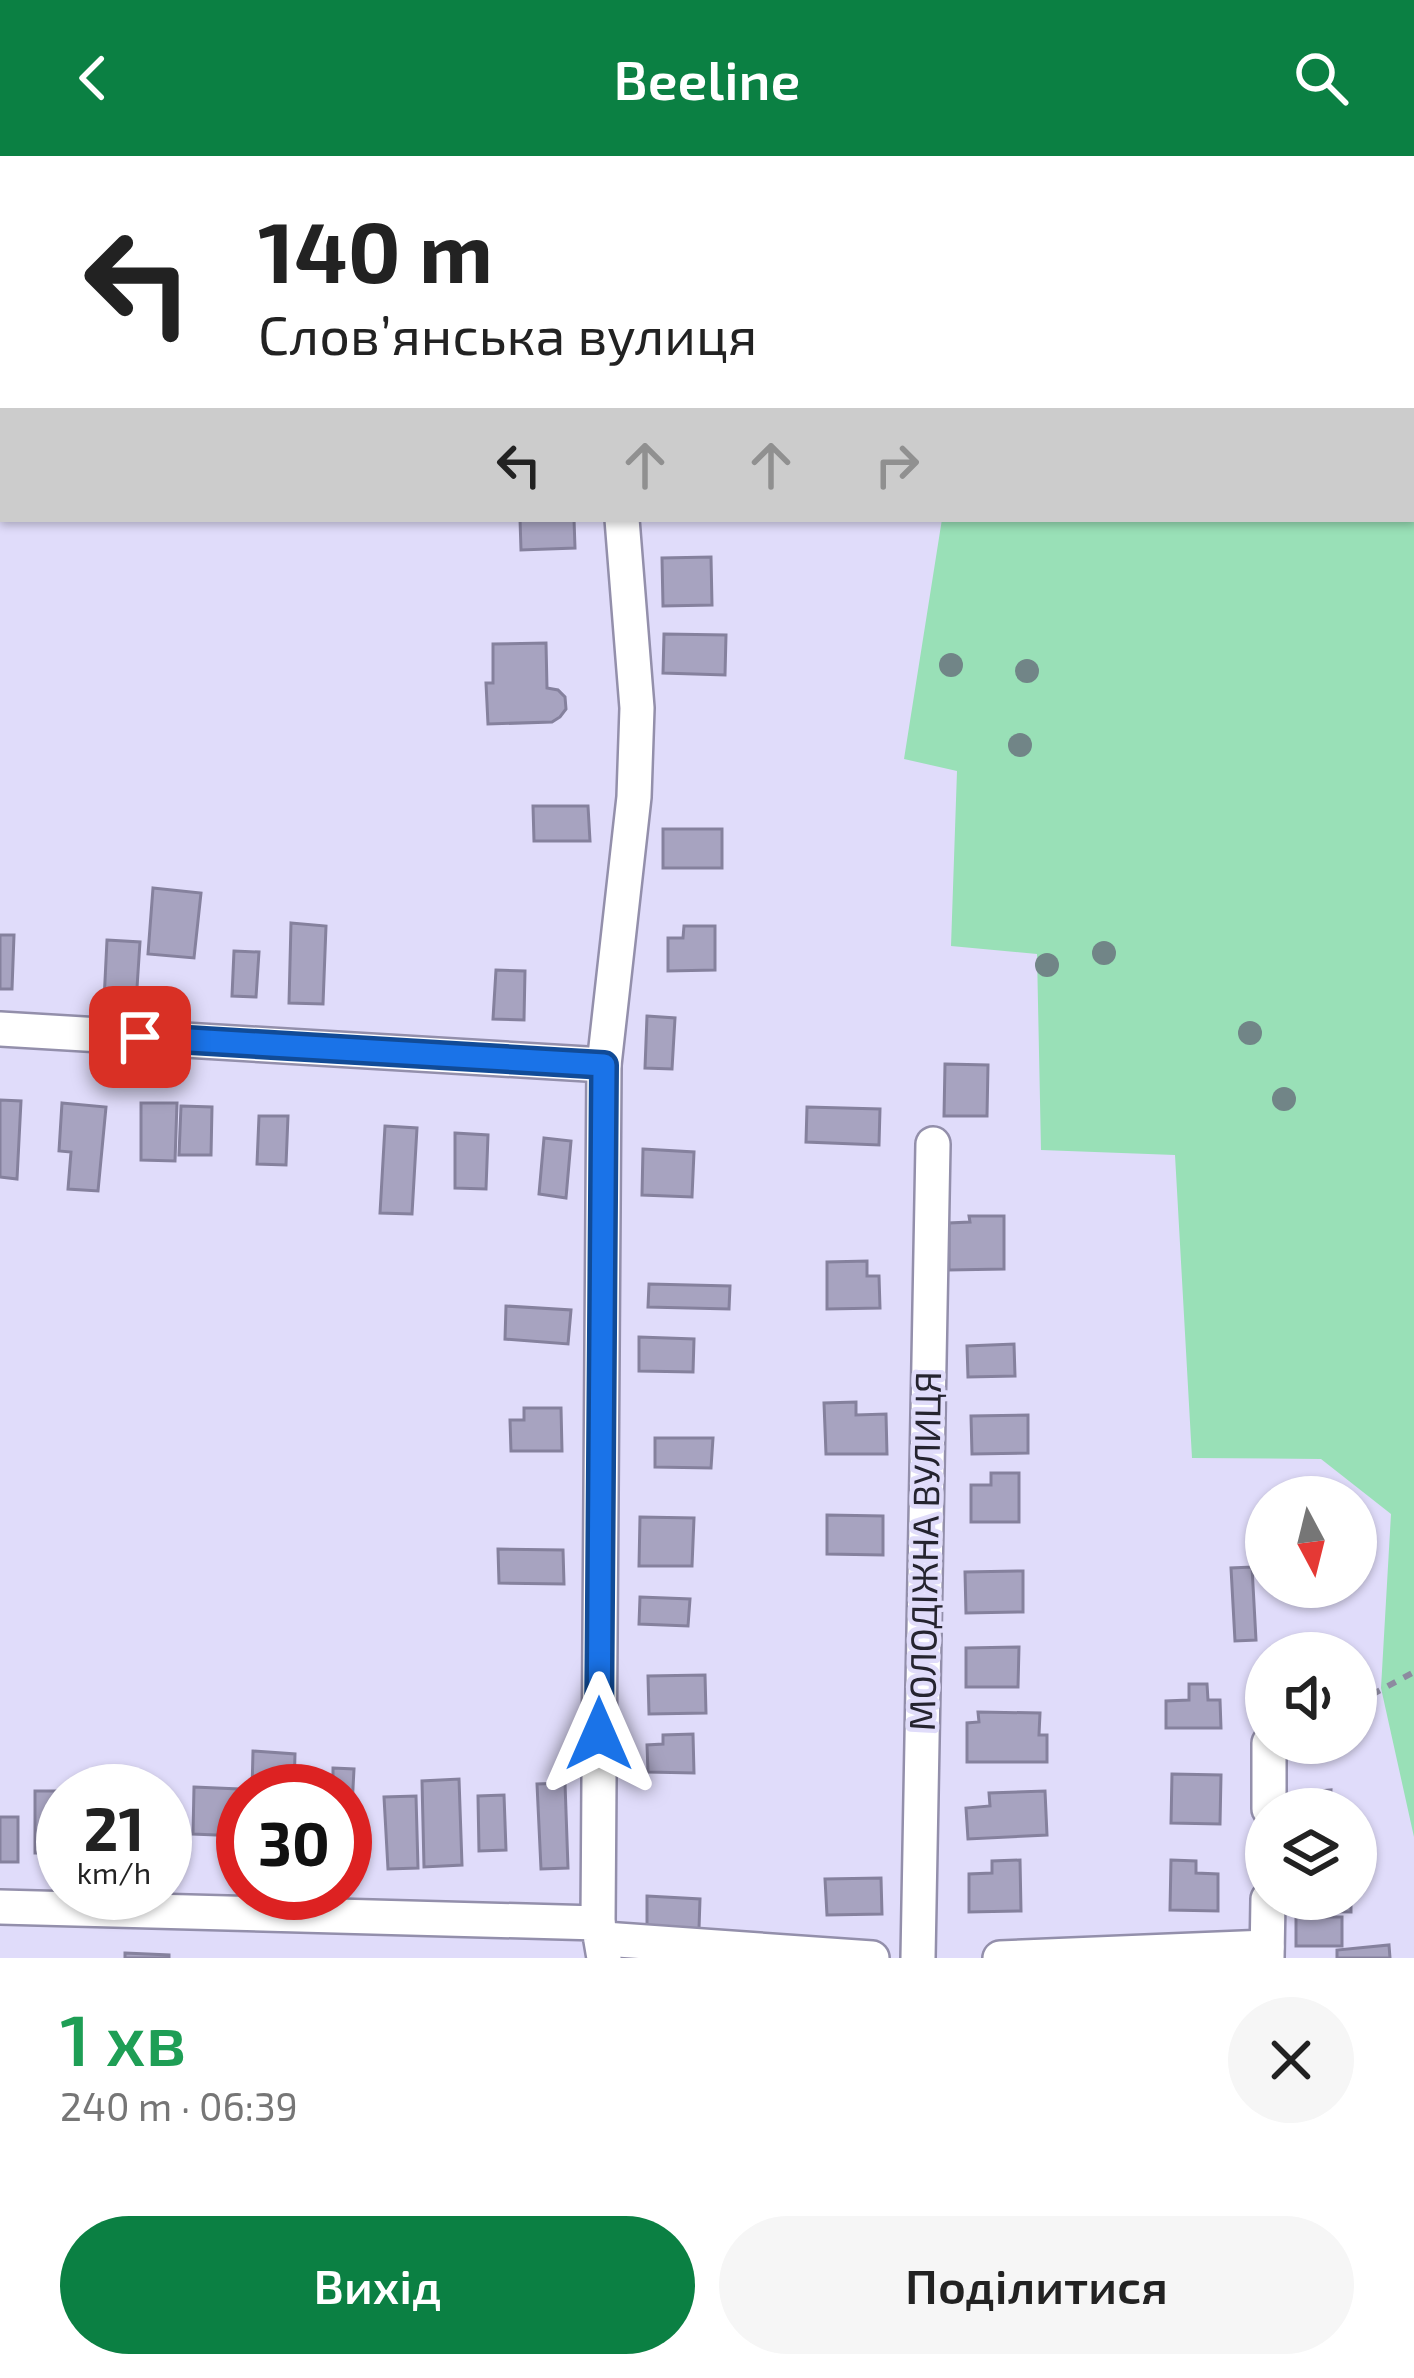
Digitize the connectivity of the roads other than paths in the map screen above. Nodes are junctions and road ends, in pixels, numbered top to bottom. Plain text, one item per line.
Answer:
1 (622, 522) edge
2 (0, 1029) edge
3 (604, 1065) junction
4 (933, 1144) dead end
5 (0, 1907) edge
6 (1268, 1920) edge
7 (602, 1940) edge
8 (1267, 1953) edge
9 (872, 1958) edge
10 (918, 1958) edge
11 (1000, 1958) edge

1 - 3 street
2 - 3 street
3 - 7 street
4 - 10 street, МОЛОДІЖНА ВУЛИЦЯ
5 - 7 street
6 - 8 street
7 - 9 street
8 - 11 street

